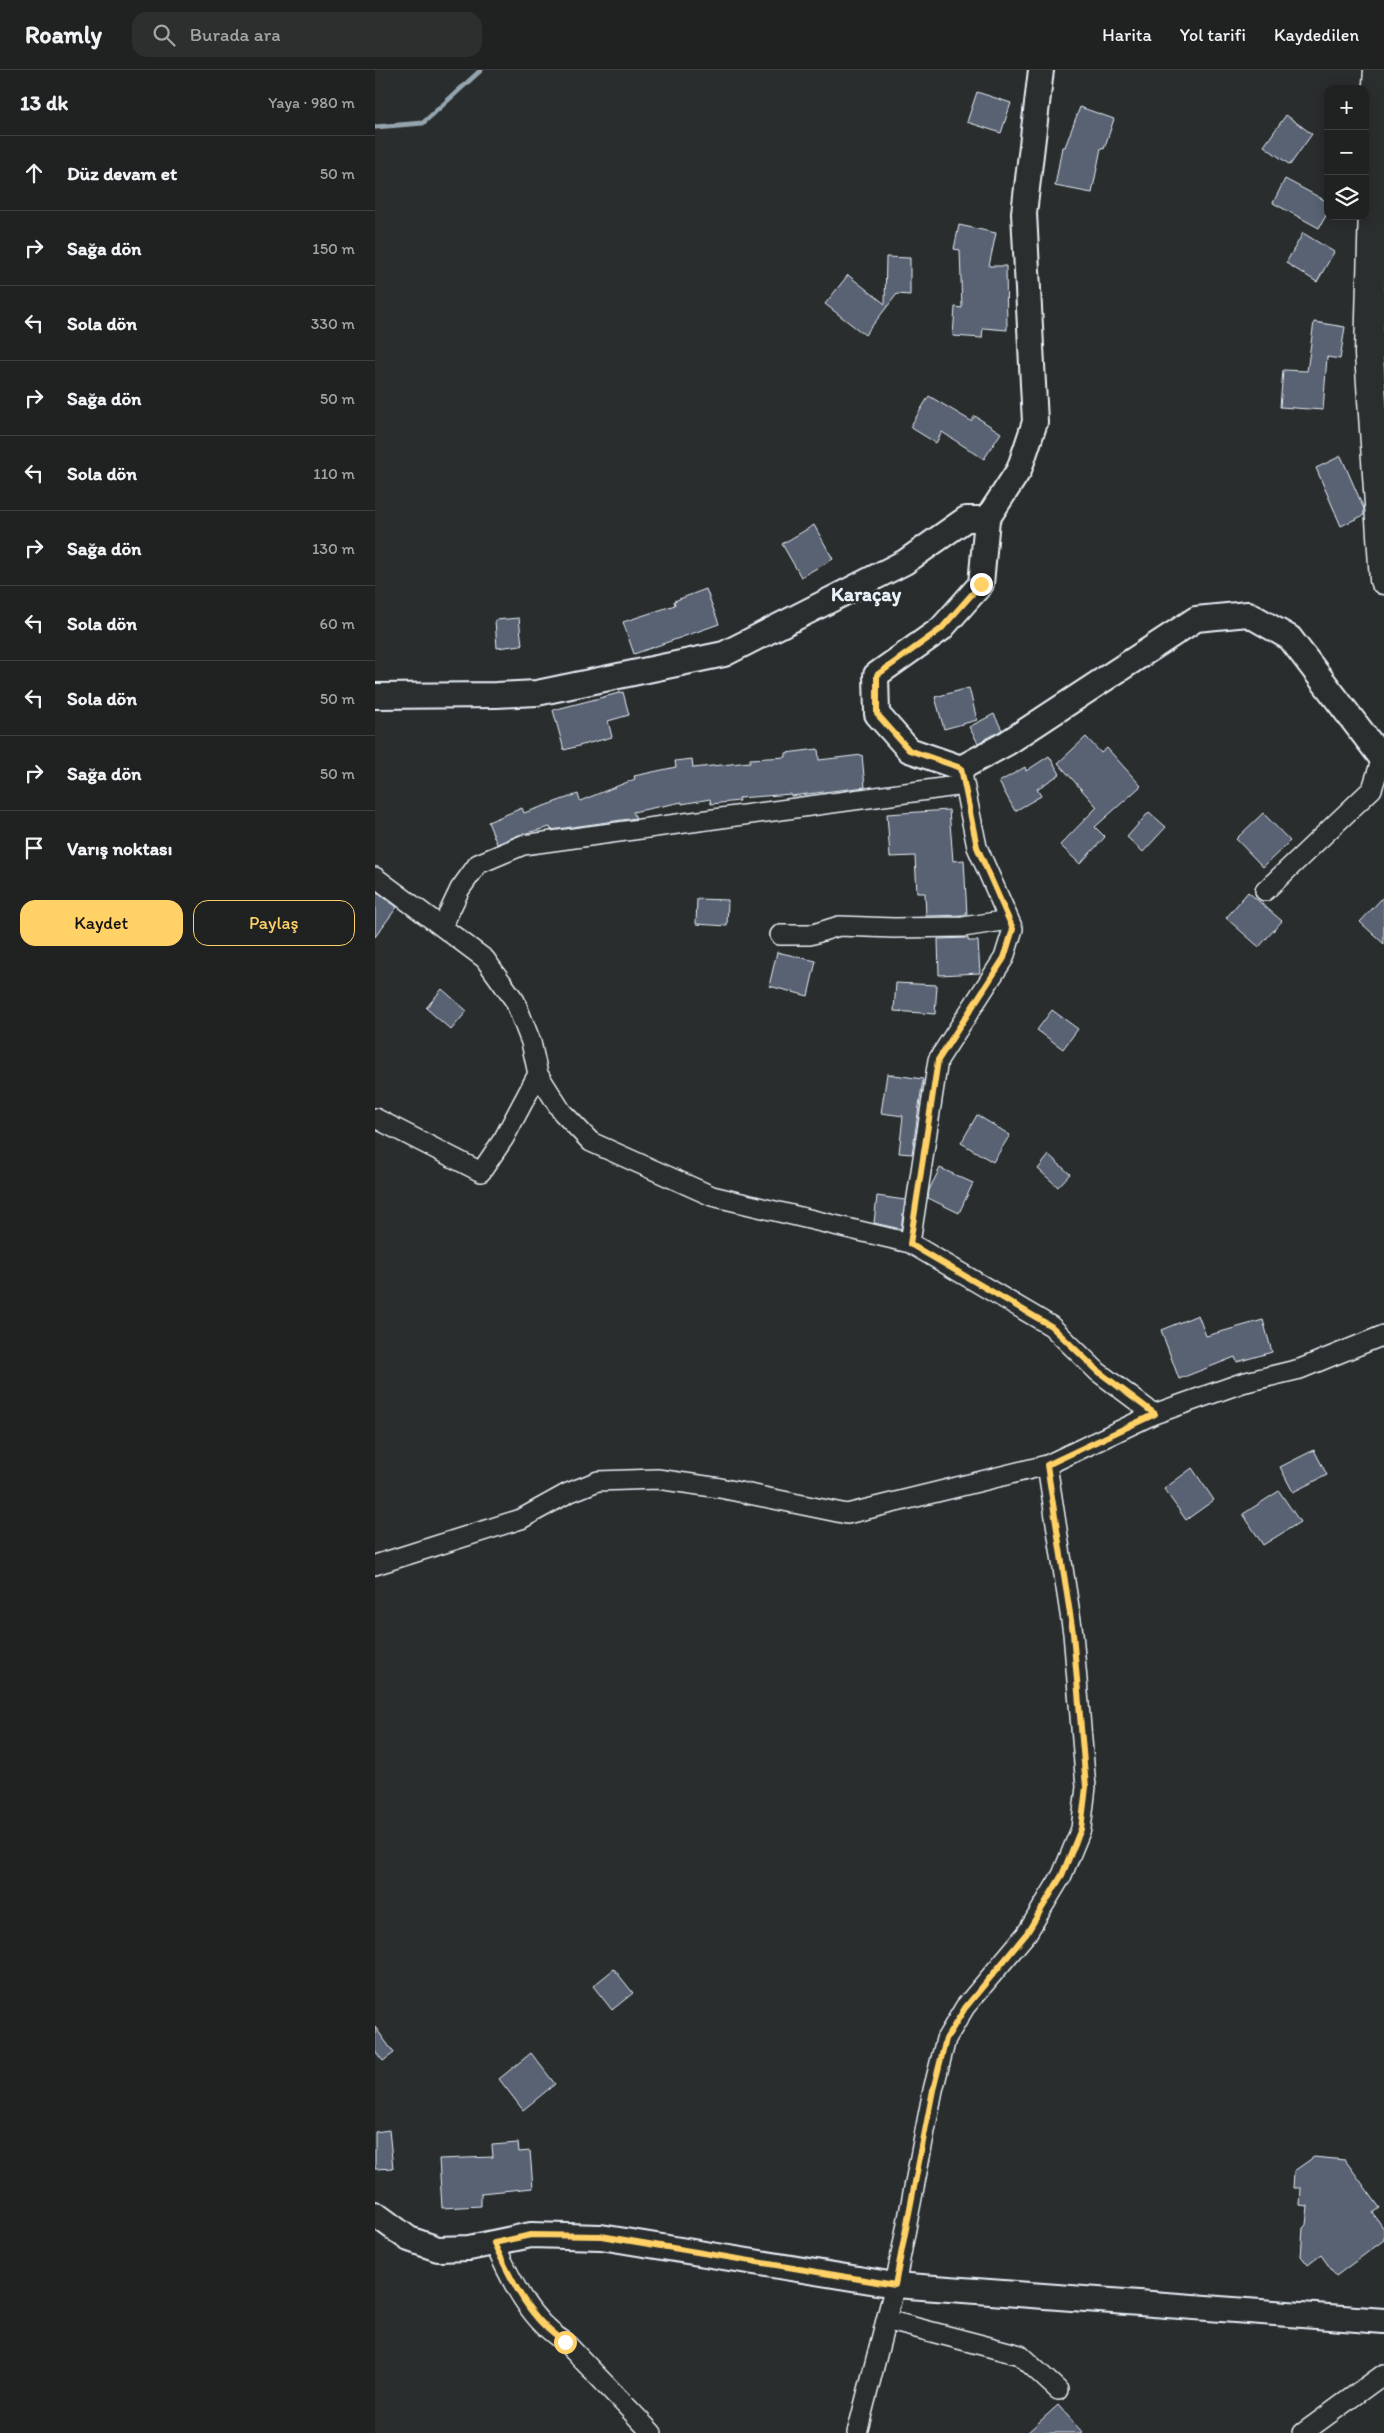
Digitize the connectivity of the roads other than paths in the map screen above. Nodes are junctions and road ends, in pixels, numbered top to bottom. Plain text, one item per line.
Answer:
1 (1041, 70) edge
2 (1379, 70) edge
3 (987, 519) junction
4 (1384, 580) edge
5 (375, 696) edge
6 (1383, 760) edge
7 (962, 777) junction
8 (375, 877) edge
9 (1265, 891) dead end
10 (1009, 920) junction
11 (442, 927) junction
12 (780, 935) dead end
13 (538, 1074) junction
14 (375, 1118) edge
15 (910, 1244) junction
16 (1384, 1335) edge
17 (1155, 1414) junction
18 (1047, 1465) junction
19 (375, 1566) edge
20 (375, 2214) edge
21 (494, 2243) junction
22 (895, 2285) junction
23 (886, 2320) junction
24 (1384, 2321) edge
25 (1384, 2374) edge
26 (1058, 2390) dead end
27 (652, 2433) edge
28 (857, 2433) edge
29 (1303, 2433) edge

1 - 3 street
2 - 4 highway
3 - 5 street
3 - 7 street
6 - 7 street
6 - 9 street
7 - 10 street
7 - 11 street
8 - 11 street
10 - 12 street
10 - 15 street
11 - 13 street
13 - 14 street
13 - 15 street
15 - 17 street
16 - 17 street
17 - 18 street
18 - 19 street
18 - 22 street
20 - 21 street
21 - 22 street
21 - 27 street
22 - 23 street
22 - 24 street
23 - 26 street
23 - 28 street
25 - 29 street

